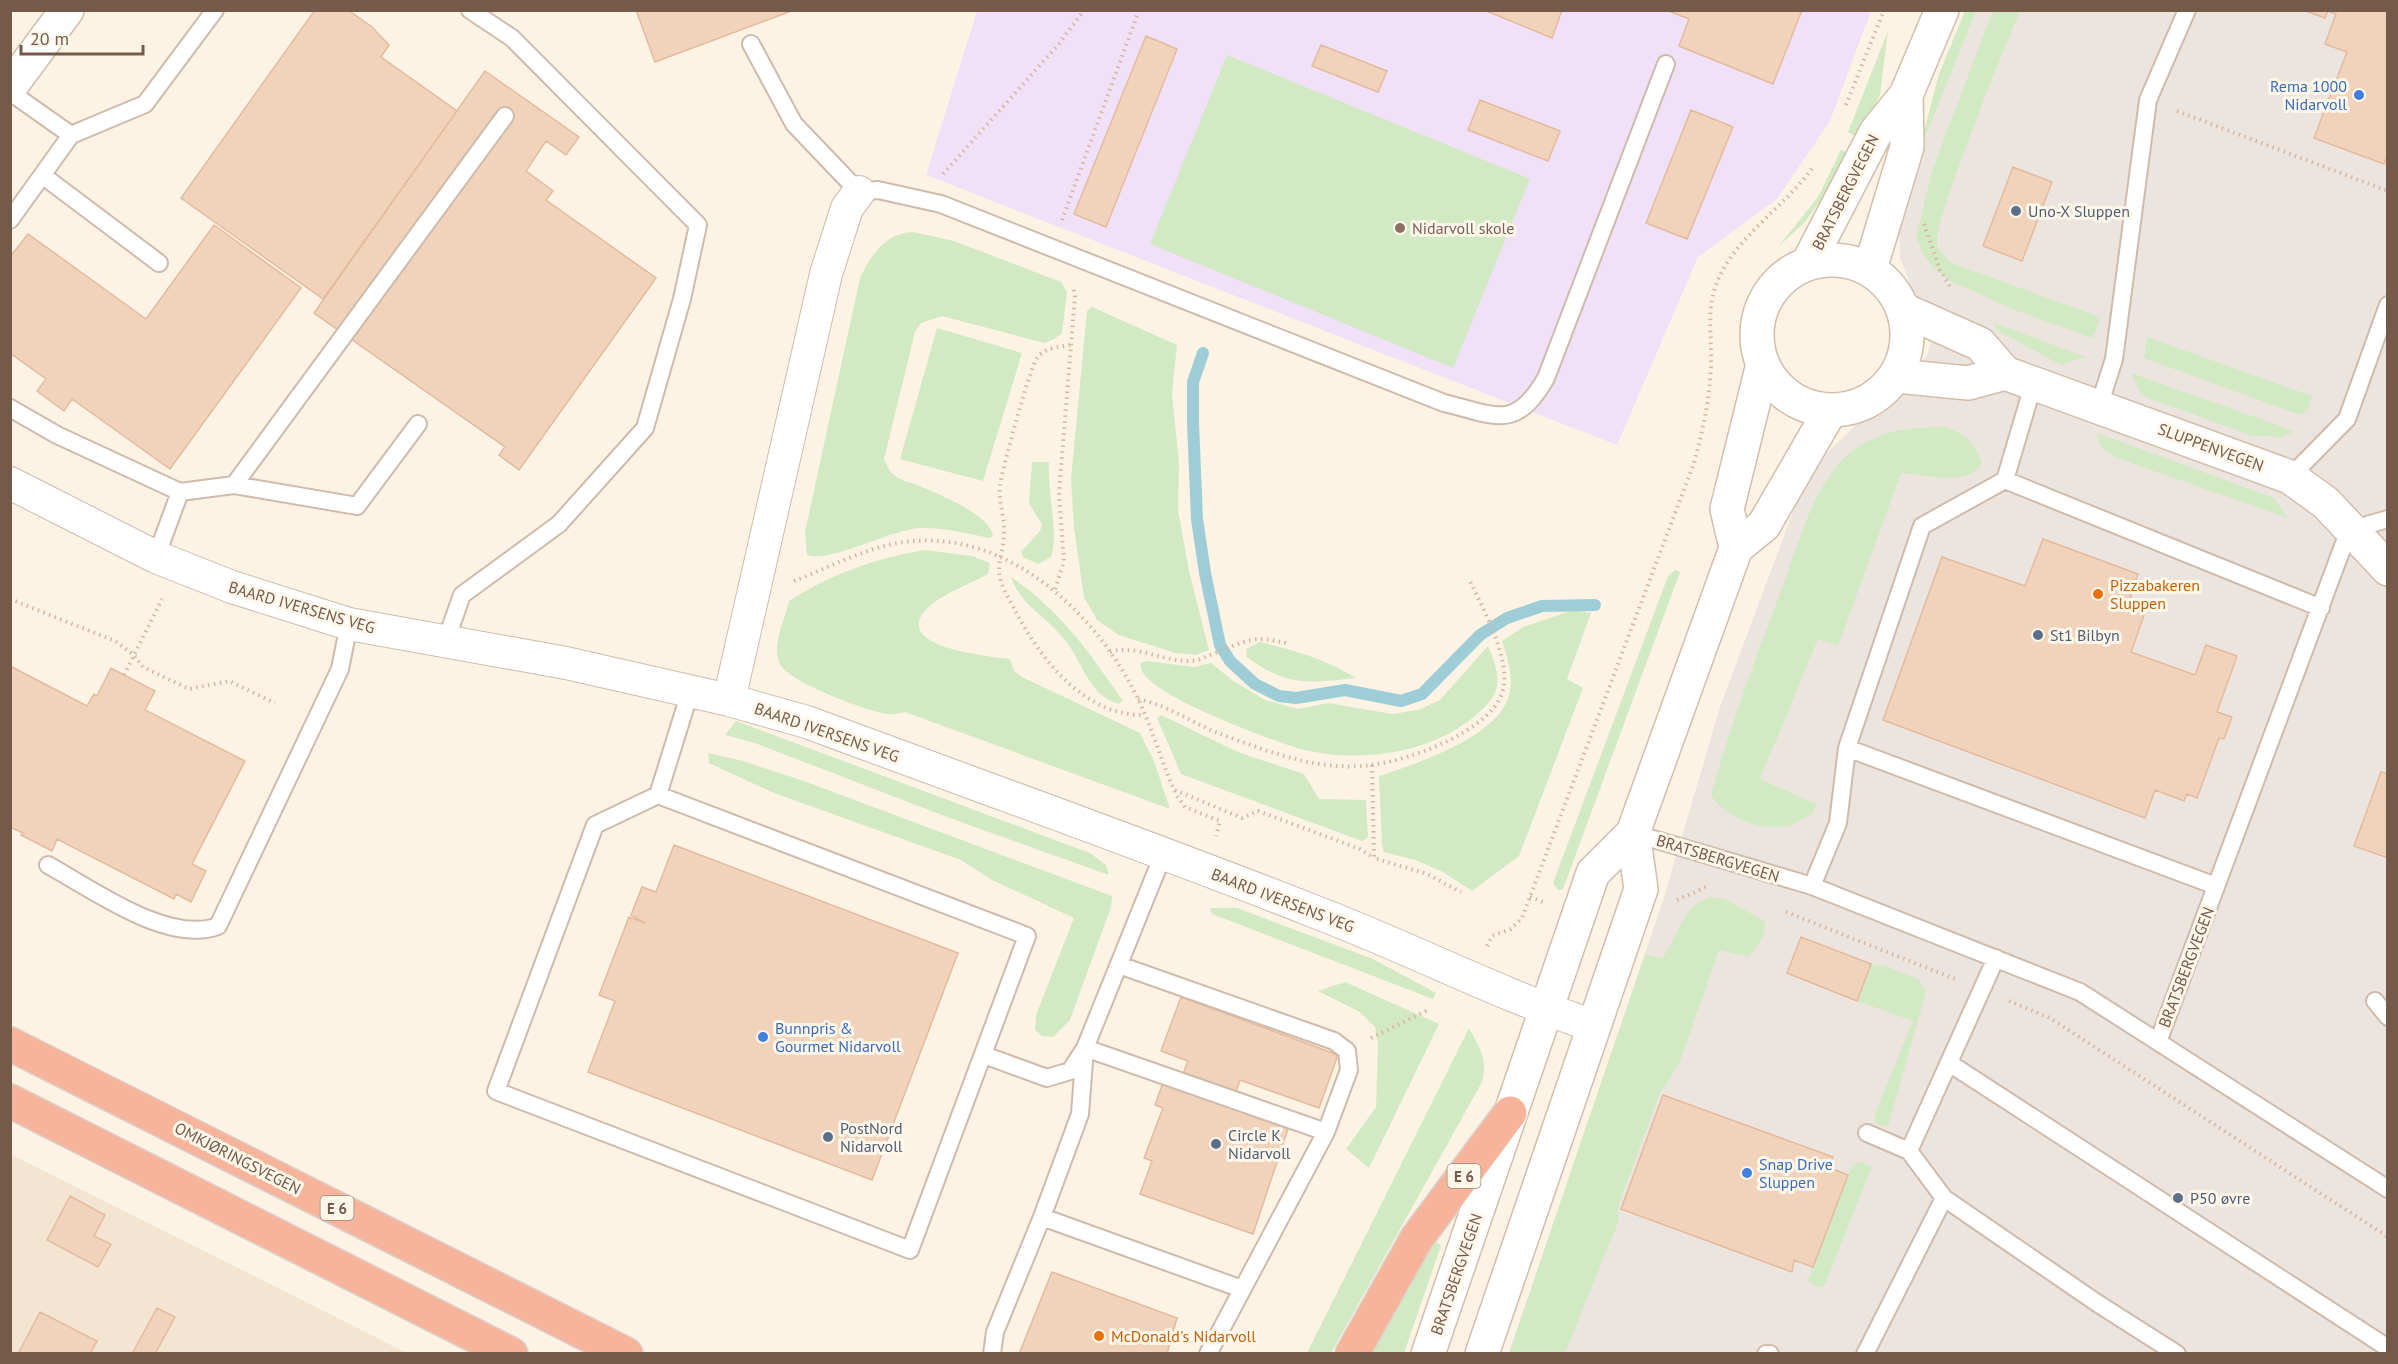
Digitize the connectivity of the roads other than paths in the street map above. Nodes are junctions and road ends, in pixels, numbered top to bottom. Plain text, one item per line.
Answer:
1 (67, 10) edge
2 (215, 10) edge
3 (470, 10) edge
4 (1942, 10) edge
5 (2187, 10) edge
6 (751, 44) dead end
7 (1666, 64) dead end
8 (10, 87) edge
9 (10, 92) edge
10 (1906, 95) junction
11 (505, 116) dead end
12 (71, 135) junction
13 (42, 175) junction
14 (859, 192) junction
15 (10, 220) edge
16 (159, 263) dead end
17 (1808, 263) junction
18 (1870, 269) junction
19 (2388, 305) edge
20 (1904, 309) junction
21 (1763, 364) junction
22 (1897, 376) junction
23 (2020, 378) junction
24 (2099, 406) junction
25 (10, 408) edge
26 (1830, 411) junction
27 (418, 424) dead end
28 (2290, 477) junction
29 (2005, 480) junction
30 (10, 483) edge
31 (234, 485) junction
32 (180, 492) junction
33 (2388, 519) edge
34 (2349, 530) junction
35 (1736, 548) junction
36 (168, 562) junction
37 (2388, 568) edge
38 (2321, 608) junction
39 (349, 624) junction
40 (445, 643) junction
41 (690, 692) junction
42 (729, 700) junction
43 (1847, 748) junction
44 (658, 795) junction
45 (1633, 833) junction
46 (1163, 855) junction
47 (48, 865) dead end
48 (1812, 886) junction
49 (2216, 886) junction
50 (1996, 958) junction
51 (1119, 965) junction
52 (2375, 1001) dead end
53 (1545, 1010) junction
54 (2388, 1017) edge
55 (1594, 1026) junction
56 (2158, 1042) junction
57 (10, 1044) edge
58 (1085, 1048) junction
59 (984, 1055) junction
60 (1949, 1063) junction
61 (10, 1101) edge
62 (1510, 1113) junction
63 (1326, 1132) junction
64 (1867, 1133) dead end
65 (1909, 1151) junction
66 (2388, 1189) edge
67 (1944, 1198) junction
68 (1042, 1217) junction
69 (1242, 1289) junction
70 (2388, 1348) edge
71 (511, 1353) edge
72 (626, 1353) edge
73 (992, 1353) edge
74 (1208, 1353) edge
75 (1352, 1353) edge
76 (1428, 1353) edge
77 (1482, 1353) edge
78 (1865, 1353) edge
79 (2177, 1353) edge

1 - 8 main road
2 - 12 lane
3 - 40 lane
4 - 10 main road, BRATSBERGVEGEN
5 - 24 lane
6 - 14 lane
7 - 14 lane
9 - 12 lane
10 - 17 main road, BRATSBERGVEGEN
10 - 18 main road, BRATSBERGVEGEN
11 - 31 lane
12 - 13 lane
13 - 15 lane
13 - 16 lane
14 - 42 street
17 - 18 main road
17 - 21 main road
18 - 20 main road
19 - 28 lane
20 - 22 main road
20 - 23 main road, SLUPPENVEGEN
21 - 26 main road
21 - 35 main road
22 - 23 main road
22 - 26 main road
23 - 24 main road, SLUPPENVEGEN
23 - 29 lane
24 - 28 main road, SLUPPENVEGEN
25 - 32 lane
26 - 35 main road
27 - 31 lane
28 - 34 main road, SLUPPENVEGEN
29 - 38 lane
29 - 43 lane
30 - 36 street, BAARD IVERSENS VEG
31 - 32 lane
32 - 36 lane
33 - 34 lane
34 - 37 main road, SLUPPENVEGEN
34 - 38 lane, BRATSBERGVEGEN
35 - 45 main road, BRATSBERGVEGEN
36 - 39 street, BAARD IVERSENS VEG
38 - 49 lane, BRATSBERGVEGEN
39 - 40 street, BAARD IVERSENS VEG
39 - 47 lane
40 - 41 street, BAARD IVERSENS VEG
41 - 42 street, BAARD IVERSENS VEG
41 - 44 lane
42 - 46 street, BAARD IVERSENS VEG
43 - 48 lane
43 - 49 lane
44 - 59 lane
44 - 59 lane
45 - 48 lane, BRATSBERGVEGEN
45 - 53 main road, BRATSBERGVEGEN
45 - 55 main road, BRATSBERGVEGEN
46 - 51 lane
46 - 53 street, BAARD IVERSENS VEG
48 - 50 lane, BRATSBERGVEGEN
49 - 56 lane, BRATSBERGVEGEN
50 - 56 lane, BRATSBERGVEGEN
50 - 60 lane
51 - 58 lane
51 - 63 lane
52 - 54 lane
53 - 55 street, BAARD IVERSENS VEG
53 - 62 main road, BRATSBERGVEGEN
55 - 77 main road, BRATSBERGVEGEN
56 - 66 lane
57 - 72 highway, OMKJØRINGSVEGEN / E 6
58 - 59 lane
58 - 63 lane
58 - 68 lane
60 - 65 lane
60 - 70 lane
61 - 71 highway
62 - 75 highway, E 6
62 - 76 main road, BRATSBERGVEGEN
63 - 69 lane
64 - 65 lane
65 - 67 lane
67 - 78 lane
67 - 79 lane
68 - 69 lane
68 - 73 lane
69 - 74 lane

